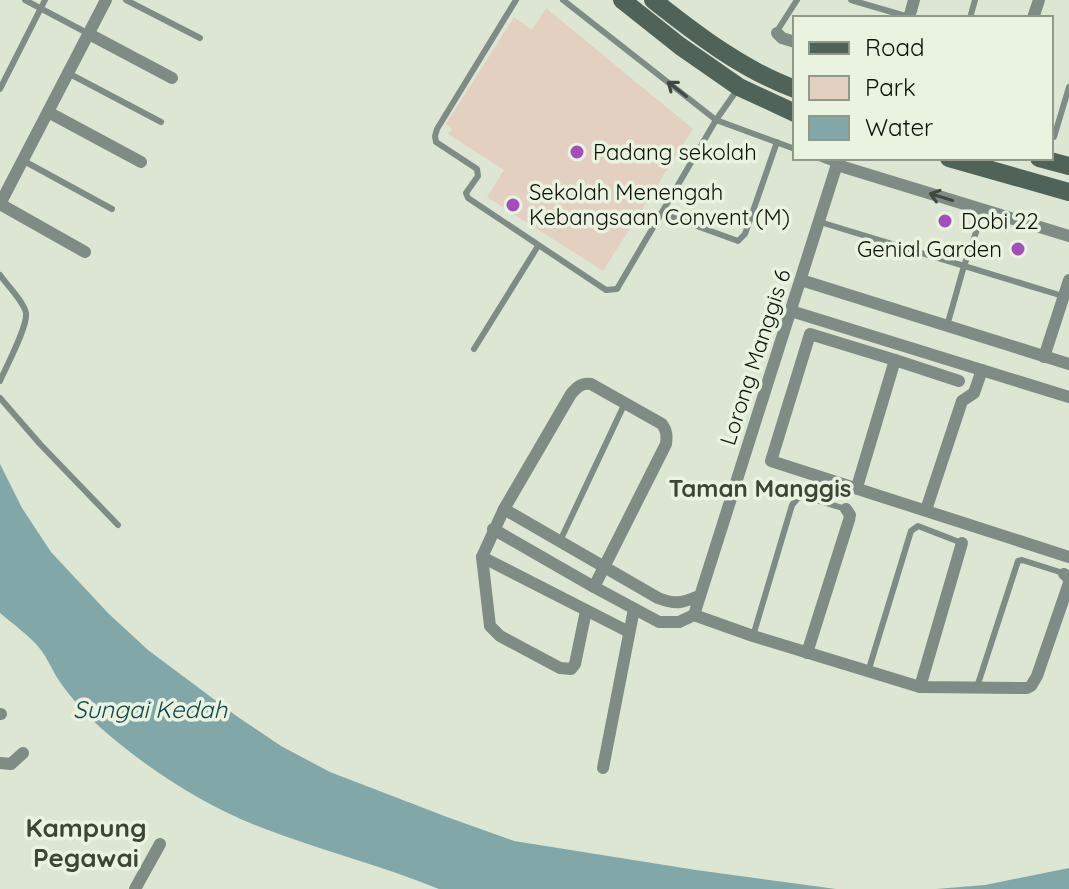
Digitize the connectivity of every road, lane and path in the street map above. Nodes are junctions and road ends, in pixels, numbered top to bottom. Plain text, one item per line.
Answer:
1 (25, 0) edge
2 (45, 0) edge
3 (106, 0) edge
4 (126, 0) edge
5 (516, 0) edge
6 (563, 0) edge
7 (622, 0) edge
8 (653, 0) edge
9 (797, 0) edge
10 (851, 0) edge
11 (41, 8) junction
12 (903, 16) edge
13 (777, 33) joint
14 (89, 34) junction
15 (200, 38) dead end
16 (793, 41) edge
17 (68, 73) junction
18 (172, 78) dead end
19 (739, 87) junction
20 (1069, 87) edge
21 (793, 88) edge
22 (0, 89) edge
23 (48, 112) junction
24 (793, 112) edge
25 (716, 120) junction
26 (161, 122) dead end
27 (1054, 137) dead end
28 (777, 142) junction
29 (793, 148) edge
30 (956, 160) edge
31 (1046, 160) edge
32 (23, 161) junction
33 (838, 161) edge
34 (141, 162) dead end
35 (1069, 166) edge
36 (1069, 192) edge
37 (0, 204) edge
38 (112, 209) dead end
39 (984, 210) junction
40 (661, 213) junction
41 (820, 222) junction
42 (1069, 236) edge
43 (538, 246) junction
44 (85, 252) dead end
45 (964, 266) junction
46 (0, 275) edge
47 (801, 280) junction
48 (1069, 280) edge
49 (1066, 298) edge
50 (791, 311) junction
51 (947, 326) junction
52 (474, 349) dead end
53 (1044, 357) junction
54 (895, 360) junction
55 (964, 364) junction
56 (1069, 364) edge
57 (982, 370) junction
58 (0, 381) edge
59 (959, 381) junction
60 (1069, 397) edge
61 (0, 398) edge
62 (962, 401) junction
63 (625, 403) junction
64 (857, 487) junction
65 (504, 509) junction
66 (846, 509) joint
67 (926, 510) junction
68 (118, 525) dead end
69 (493, 529) junction
70 (559, 542) junction
71 (962, 543) joint
72 (482, 557) junction
73 (1069, 557) edge
74 (604, 568) junction
75 (1064, 574) joint
76 (594, 587) junction
77 (699, 596) junction
78 (634, 609) junction
79 (586, 611) junction
80 (694, 615) junction
81 (629, 632) junction
82 (753, 636) junction
83 (807, 653) junction
84 (868, 672) junction
85 (920, 687) junction
86 (977, 687) junction
87 (23, 753) dead end
88 (0, 763) edge
89 (603, 768) dead end
90 (160, 844) dead end
91 (135, 889) edge

1 - 11 lane
2 - 11 lane
3 - 14 street
4 - 15 lane
5 - 43 lane
25 -> 6 lane
7 - 19 main road
8 - 21 main road
9 - 13 lane
10 - 12 lane
11 - 14 lane
11 - 22 lane
13 - 16 street
14 - 17 street
14 - 18 street
17 - 23 street
17 - 26 lane
19 - 24 main road
19 - 25 lane
20 - 27 lane
23 - 32 street
23 - 34 street
25 - 28 lane
25 - 40 lane
28 - 29 lane
28 - 40 lane
30 - 36 main road
31 - 35 main road
32 - 37 street
32 - 38 lane
39 -> 33 street
33 - 41 street, Lorong Manggis 6
37 - 44 street
39 - 42 street
39 - 45 lane
40 - 43 lane
41 - 45 lane
41 - 47 street, Lorong Manggis 6
43 - 52 lane
45 - 49 lane
45 - 51 lane
46 - 58 lane
47 - 50 street, Lorong Manggis 6
47 - 51 street
48 - 49 street
49 - 53 street
50 - 55 street
50 - 77 street, Lorong Manggis 6
51 - 53 street
53 - 56 street
54 - 59 street
54 - 64 street
54 - 64 street
55 - 57 street
55 - 59 street
57 - 60 street
57 - 62 street
59 - 62 street
61 - 68 lane
62 - 67 street
63 - 65 street
63 - 70 lane
63 - 74 street
64 - 67 street
65 - 69 street
65 - 70 street
66 - 82 lane
66 - 83 street
67 - 73 street
69 - 72 street
69 - 76 street
70 - 74 street
71 - 84 lane
71 - 85 street
72 - 79 street
72 - 79 street
74 - 76 street
74 - 77 street
75 - 86 street
75 - 86 lane
76 - 78 street
77 - 80 street, Lorong Manggis 6
78 - 80 street
78 - 81 street
79 - 81 street
80 - 82 street
81 - 89 street
82 - 83 street
83 - 84 street
84 - 85 street
85 - 86 street
87 - 88 street
90 - 91 street

